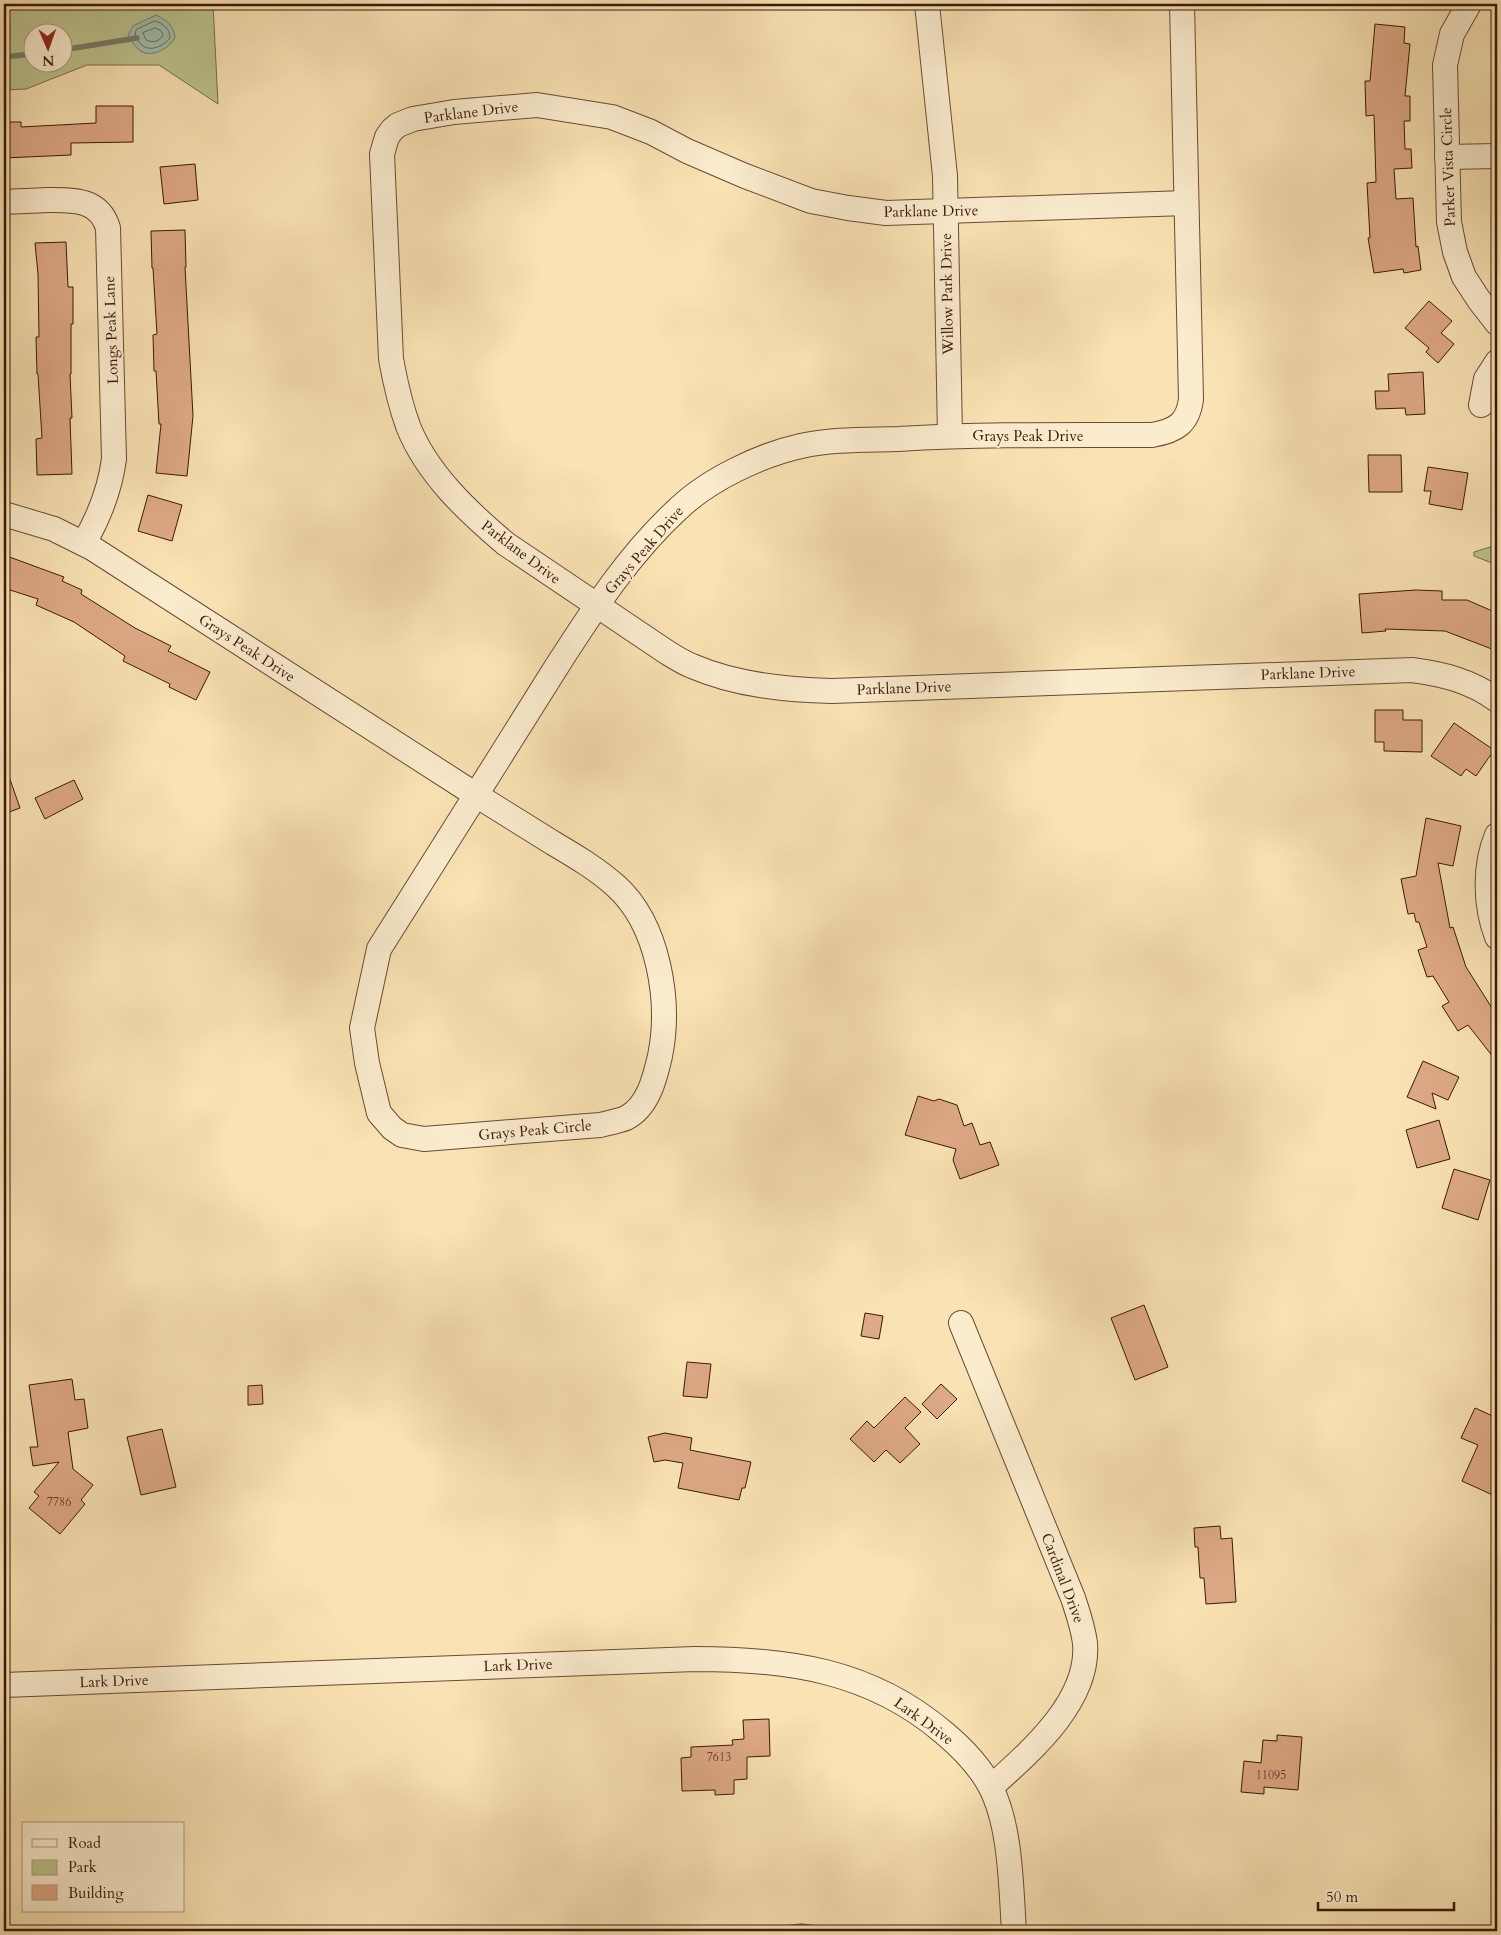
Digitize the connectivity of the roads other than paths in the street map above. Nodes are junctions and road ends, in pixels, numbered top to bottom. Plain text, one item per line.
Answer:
1 (927, 4) edge
2 (1182, 4) edge
3 (1469, 4) edge
4 (1497, 156) edge
5 (1447, 157) junction
6 (4, 202) edge
7 (1186, 203) junction
8 (946, 211) junction
9 (1497, 323) edge
10 (1497, 362) edge
11 (1481, 405) dead end
12 (950, 436) junction
13 (4, 514) edge
14 (84, 543) junction
15 (596, 606) junction
16 (1497, 700) edge
17 (476, 795) junction
18 (1497, 835) edge
19 (1497, 937) edge
20 (961, 1323) dead end
21 (4, 1685) edge
22 (991, 1787) junction
23 (1014, 1931) edge

1 - 8 street, Willow Park Drive
2 - 7 street, Grays Peak Drive
3 - 5 street, Parker Vista Circle
4 - 5 street
5 - 9 street, Parker Vista Circle
6 - 14 street, Longs Peak Lane
7 - 8 street, Parklane Drive
7 - 12 street, Grays Peak Drive
8 - 12 street, Willow Park Drive
8 - 15 street, Parklane Drive
10 - 11 street
12 - 15 street, Grays Peak Drive
13 - 14 street, Grays Peak Drive
14 - 17 street, Grays Peak Drive
15 - 16 street, Parklane Drive
15 - 17 street, Grays Peak Drive
17 - 17 street, Grays Peak Circle
18 - 19 street
20 - 22 street, Cardinal Drive
21 - 22 street, Lark Drive
22 - 23 street

